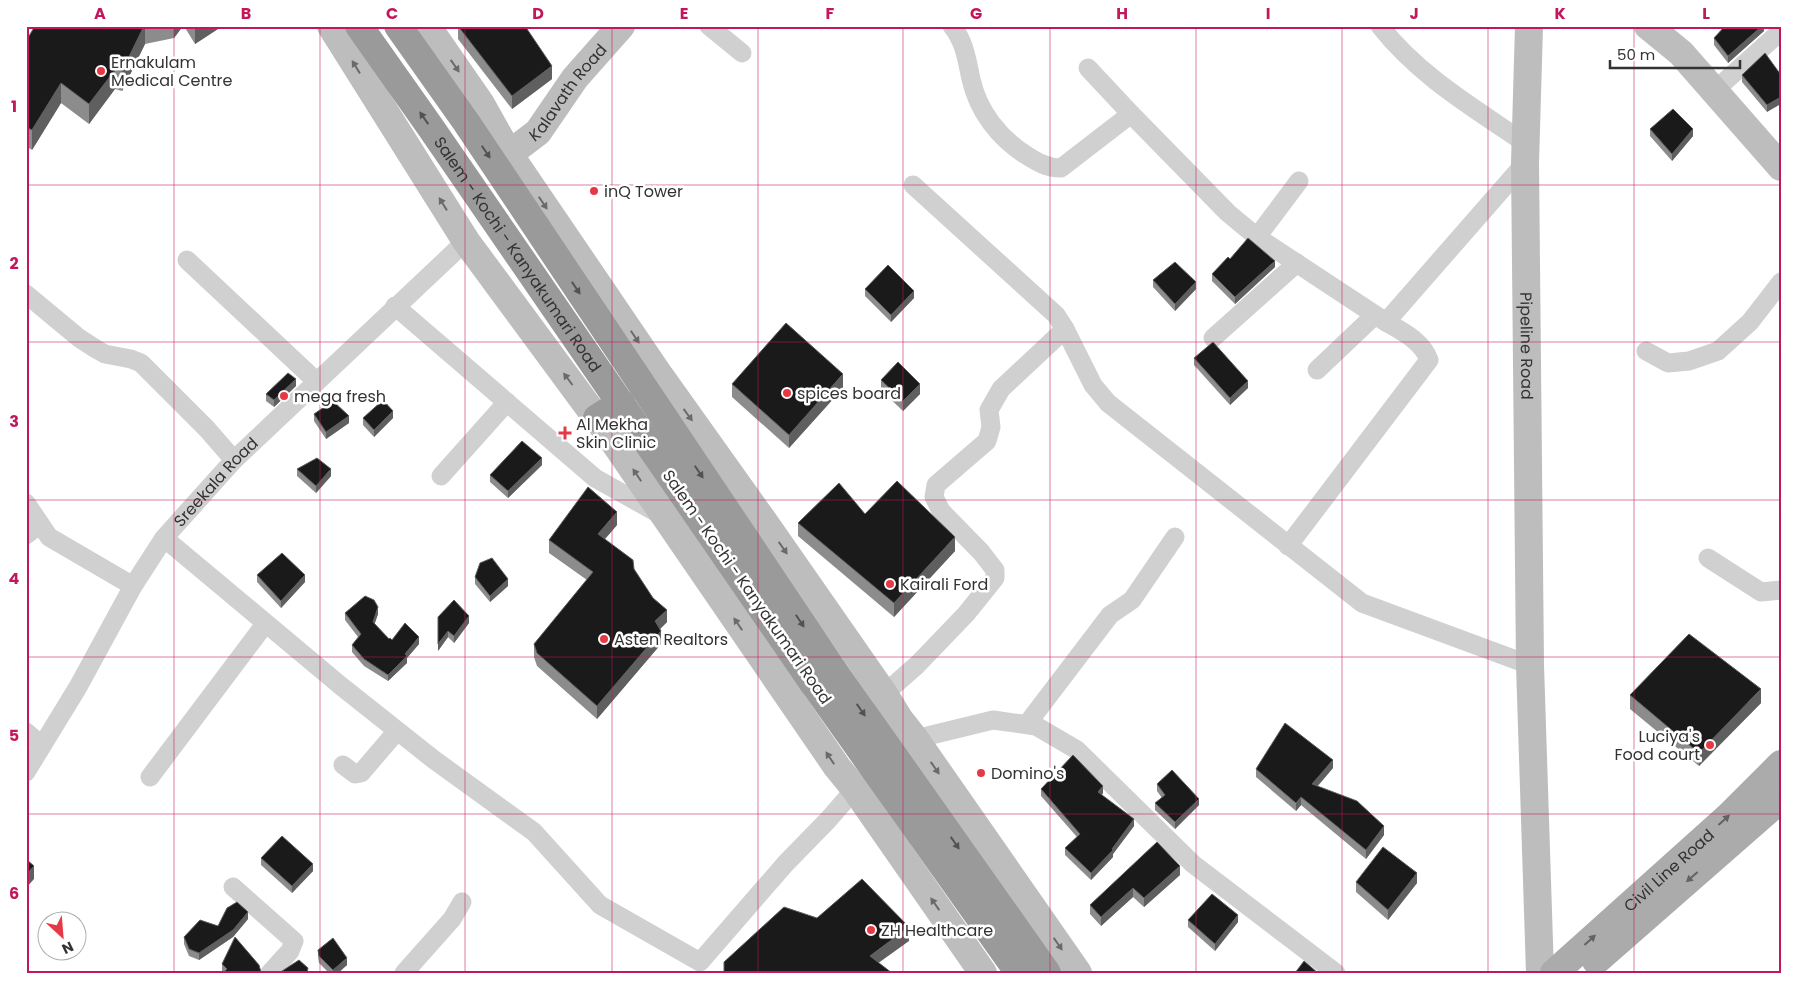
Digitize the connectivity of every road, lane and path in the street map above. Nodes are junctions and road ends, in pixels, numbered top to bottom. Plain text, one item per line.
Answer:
1 (331, 26) edge
2 (359, 26) edge
3 (398, 26) edge
4 (427, 26) edge
5 (621, 26) edge
6 (709, 26) edge
7 (952, 26) edge
8 (1380, 26) edge
9 (1529, 26) edge
10 (1648, 26) edge
11 (1781, 31) edge
12 (742, 53) dead end
13 (1088, 68) dead end
14 (1714, 91) junction
15 (1131, 114) junction
16 (1525, 153) junction
17 (509, 154) junction
18 (1781, 167) edge
19 (1299, 181) dead end
20 (913, 185) dead end
21 (1257, 237) junction
22 (466, 241) junction
23 (188, 260) dead end
24 (1297, 263) junction
25 (1781, 282) edge
26 (26, 294) edge
27 (395, 306) junction
28 (1381, 319) junction
29 (1065, 329) junction
30 (1213, 338) dead end
31 (1646, 351) dead end
32 (1318, 370) dead end
33 (316, 381) junction
34 (641, 389) junction
35 (507, 402) junction
36 (597, 418) junction
37 (234, 460) junction
38 (441, 476) dead end
39 (26, 503) edge
40 (666, 518) junction
41 (33, 530) edge
42 (1175, 537) dead end
43 (164, 538) junction
44 (1288, 546) junction
45 (1708, 558) dead end
46 (133, 586) junction
47 (1781, 590) edge
48 (265, 624) junction
49 (1530, 665) junction
50 (884, 694) junction
51 (1027, 724) junction
52 (398, 731) junction
53 (26, 732) edge
54 (915, 739) junction
55 (42, 746) junction
56 (1781, 764) edge
57 (343, 765) dead end
58 (26, 772) edge
59 (150, 777) dead end
60 (855, 789) junction
61 (1781, 799) edge
62 (233, 887) dead end
63 (462, 902) dead end
64 (1038, 916) junction
65 (978, 966) edge
66 (270, 973) edge
67 (404, 973) edge
68 (1018, 973) edge
69 (1047, 973) edge
70 (1078, 973) edge
71 (1336, 973) edge
72 (1540, 973) edge
73 (1554, 973) edge
74 (1582, 973) edge

22 -> 1 street, Salem - Kochi - Kanyakumari Road
34 -> 2 highway, Salem - Kochi - Kanyakumari Road
3 -> 34 highway, Salem - Kochi - Kanyakumari Road
4 -> 17 street
5 - 17 street, Kalavath Road
6 - 12 street
7 - 15 street
8 - 16 street
9 - 16 street, Pipeline Road
10 - 14 street
11 - 14 street
13 - 15 street
14 - 18 street
15 - 21 street
16 - 28 street
16 - 49 street, Pipeline Road
17 -> 34 street
19 - 21 street
20 - 29 street
21 - 24 street
22 - 27 street, Sreekala Road
36 -> 22 street, Salem - Kochi - Kanyakumari Road
23 - 33 street
24 - 28 street
24 - 30 street
25 - 31 street
26 - 37 street
27 - 33 street, Sreekala Road
27 - 35 street
28 - 32 street
28 - 44 street
29 - 44 street
29 - 50 street
33 - 37 street, Sreekala Road
34 - 36 highway
34 -> 50 street, Salem - Kochi - Kanyakumari Road
34 - 68 highway, Salem - Kochi - Kanyakumari Road, bridge
34 -> 69 highway, Salem - Kochi - Kanyakumari Road, bridge
35 - 38 street
35 - 40 street
40 -> 36 street, Salem - Kochi - Kanyakumari Road
37 - 43 street, Sreekala Road
39 - 41 street
60 -> 40 street, Salem - Kochi - Kanyakumari Road
41 - 46 street
42 - 51 street
43 - 46 street, Sreekala Road
43 - 48 street
44 - 49 street
45 - 47 street
46 - 55 street, Sreekala Road
48 - 52 street
48 - 59 street
49 - 72 street, Pipeline Road
50 - 54 street, Salem - Kochi - Kanyakumari Road
51 - 54 street
51 - 71 street
52 - 57 street
52 - 60 street
53 - 55 street
54 -> 64 street, Salem - Kochi - Kanyakumari Road
55 - 58 street, Sreekala Road
73 -> 56 main road, Civil Line Road
65 -> 60 street, Salem - Kochi - Kanyakumari Road
61 -> 74 main road, Civil Line Road
62 - 66 street
63 - 67 street
64 - 65 street
64 -> 70 street, Salem - Kochi - Kanyakumari Road

